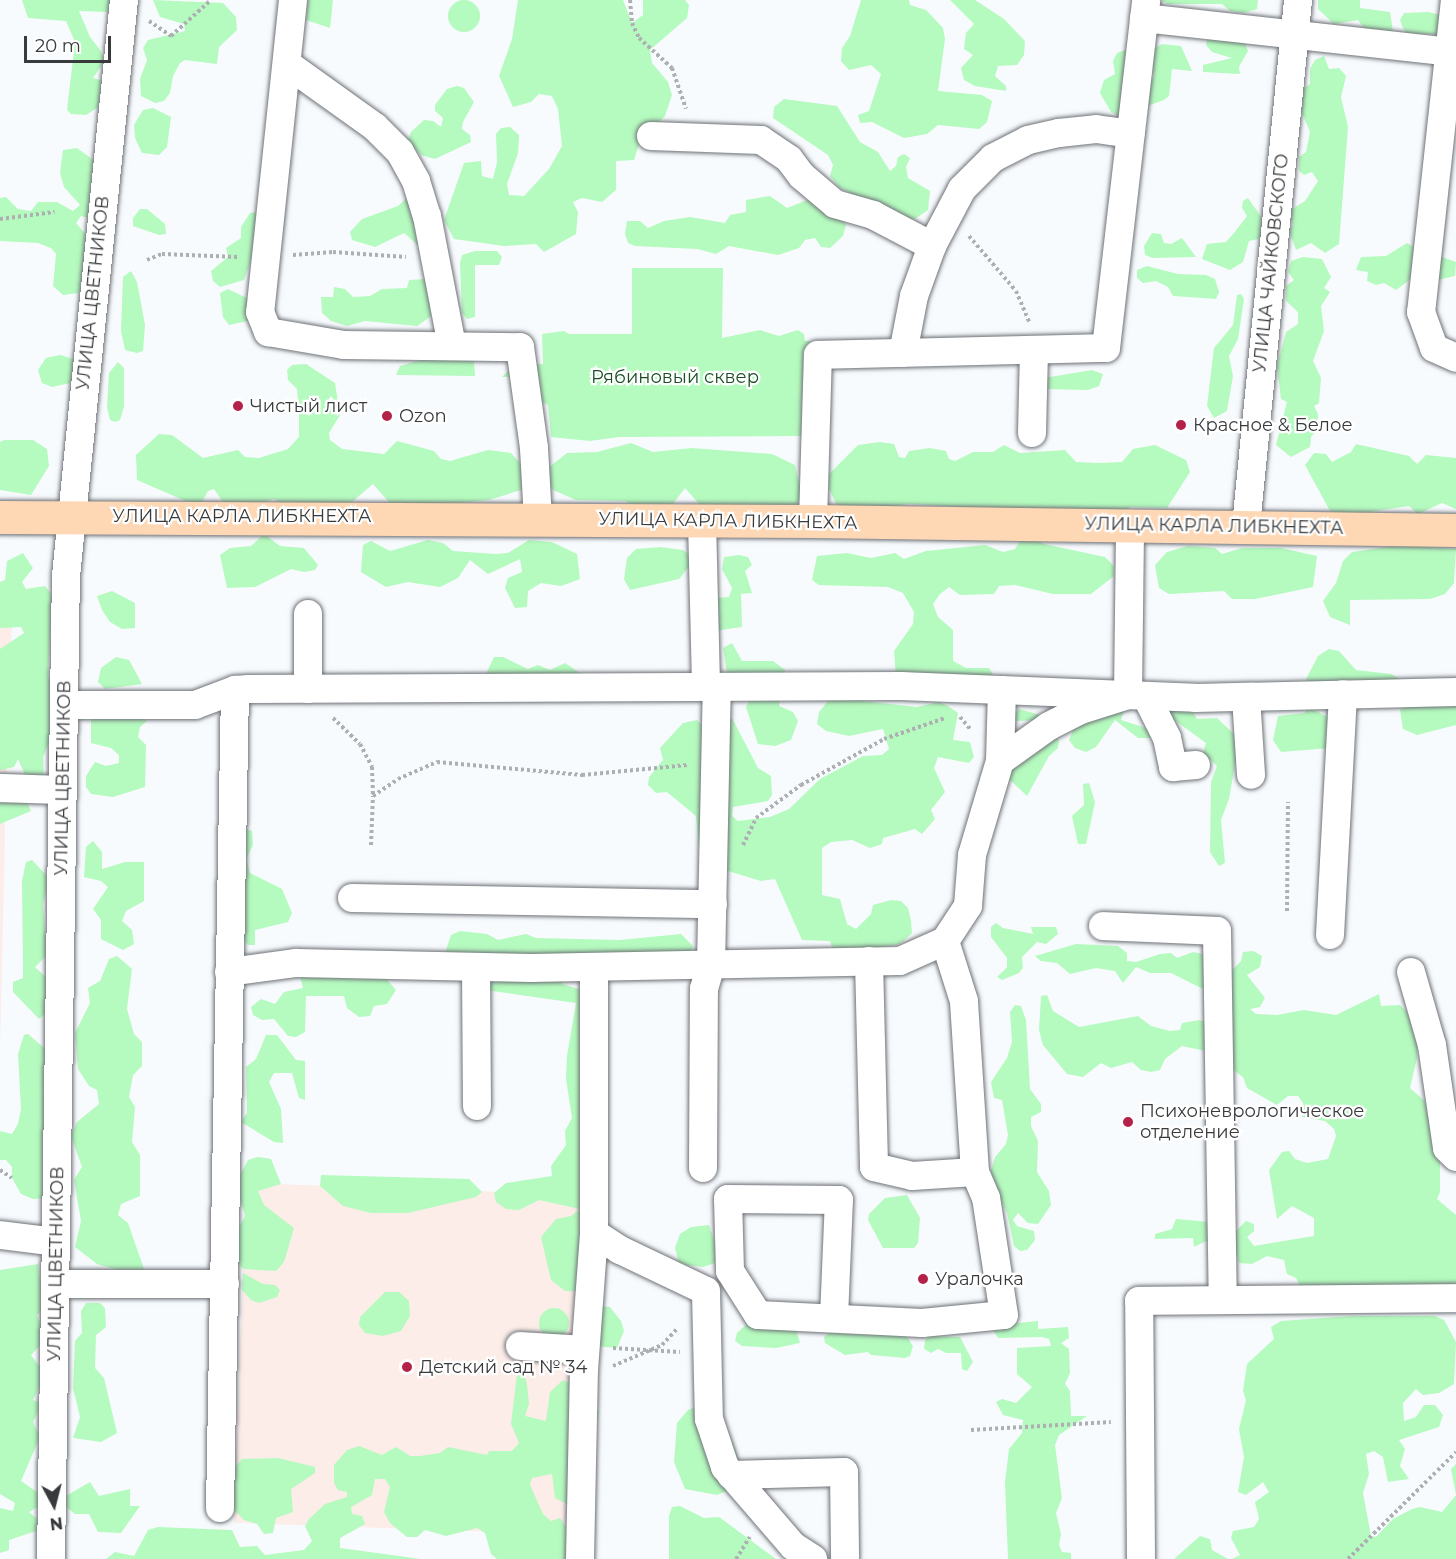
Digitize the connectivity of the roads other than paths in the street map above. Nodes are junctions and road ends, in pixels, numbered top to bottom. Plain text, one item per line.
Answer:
1 (124, 0) edge
2 (293, 0) edge
3 (1298, 0) edge
4 (1455, 0) edge
5 (1145, 9) edge
6 (1295, 33) junction
7 (1450, 52) junction
8 (287, 64) junction
9 (1450, 106) edge
10 (1131, 134) junction
11 (651, 136) dead end
12 (932, 246) junction
13 (452, 346) junction
14 (1034, 350) junction
15 (903, 353) junction
16 (1456, 358) edge
17 (1032, 433) dead end
18 (70, 515) junction
19 (0, 517) edge
20 (538, 519) junction
21 (702, 521) junction
22 (813, 521) junction
23 (1130, 525) junction
24 (1246, 526) junction
25 (1456, 530) edge
26 (308, 614) dead end
27 (711, 687) junction
28 (308, 689) junction
29 (236, 690) junction
30 (1002, 690) junction
31 (1456, 692) edge
32 (1343, 694) junction
33 (1137, 696) junction
34 (1246, 697) junction
35 (65, 705) junction
36 (1000, 761) junction
37 (1196, 765) dead end
38 (1251, 775) dead end
39 (0, 788) edge
40 (63, 790) junction
41 (352, 898) dead end
42 (712, 904) junction
43 (1103, 926) dead end
44 (1330, 935) dead end
45 (945, 941) junction
46 (869, 961) junction
47 (711, 965) junction
48 (476, 967) junction
49 (594, 967) junction
50 (229, 972) junction
51 (1411, 972) dead end
52 (1447, 1081) edge
53 (477, 1106) dead end
54 (1456, 1157) edge
55 (703, 1168) dead end
56 (975, 1172) junction
57 (594, 1233) junction
58 (0, 1235) edge
59 (56, 1242) junction
60 (56, 1284) junction
61 (225, 1284) junction
62 (742, 1290) junction
63 (706, 1298) junction
64 (1456, 1298) edge
65 (1223, 1300) junction
66 (834, 1318) junction
67 (520, 1346) dead end
68 (585, 1350) junction
69 (731, 1475) junction
70 (220, 1508) dead end
71 (51, 1559) edge
72 (580, 1559) edge
73 (813, 1559) edge
74 (845, 1559) edge
75 (1141, 1559) edge

1 - 18 street, УЛИЦА ЦВЕТНИКОВ
2 - 8 street
3 - 6 street, УЛИЦА ЧАЙКОВСКОГО
4 - 7 street
5 - 6 street
5 - 10 street
6 - 7 street
6 - 24 street, УЛИЦА ЧАЙКОВСКОГО
7 - 9 street
8 - 13 street
8 - 13 street
9 - 16 street
10 - 12 street
10 - 14 street
11 - 12 street
12 - 15 street
13 - 20 street
14 - 15 street
14 - 17 street
15 - 22 street
18 - 19 main road, УЛИЦА КАРЛА ЛИБКНЕХТА
18 - 20 main road, УЛИЦА КАРЛА ЛИБКНЕХТА
18 - 35 street, УЛИЦА ЦВЕТНИКОВ
20 - 21 main road, УЛИЦА КАРЛА ЛИБКНЕХТА
21 - 22 main road, УЛИЦА КАРЛА ЛИБКНЕХТА
21 - 27 street
22 - 23 main road, УЛИЦА КАРЛА ЛИБКНЕХТА
23 - 24 main road, УЛИЦА КАРЛА ЛИБКНЕХТА
23 - 33 street
24 - 25 main road, УЛИЦА КАРЛА ЛИБКНЕХТА
26 - 28 street
27 - 28 street
27 - 30 street
27 - 42 street
28 - 29 street
29 - 35 street
29 - 50 street
30 - 33 street
30 - 36 street
31 - 32 street
32 - 34 street
32 - 44 street
33 - 34 street
33 - 36 street
33 - 37 street
34 - 38 street
35 - 40 street, УЛИЦА ЦВЕТНИКОВ
36 - 45 street
39 - 40 street
40 - 59 street, УЛИЦА ЦВЕТНИКОВ
41 - 42 street
42 - 47 street
43 - 65 street
45 - 46 street
45 - 56 street
46 - 47 street
46 - 56 street
47 - 49 street
47 - 55 street
48 - 49 street
48 - 50 street
48 - 53 street
49 - 57 street
50 - 61 street
51 - 52 street
52 - 54 street
56 - 66 street
57 - 63 street
57 - 68 street
58 - 59 street
59 - 60 street, УЛИЦА ЦВЕТНИКОВ
60 - 61 street
60 - 71 street, УЛИЦА ЦВЕТНИКОВ
61 - 70 street
62 - 63 street
62 - 66 street
62 - 66 street
63 - 69 street
64 - 65 street
65 - 75 street
67 - 68 street
68 - 72 street
69 - 73 street
69 - 74 street

